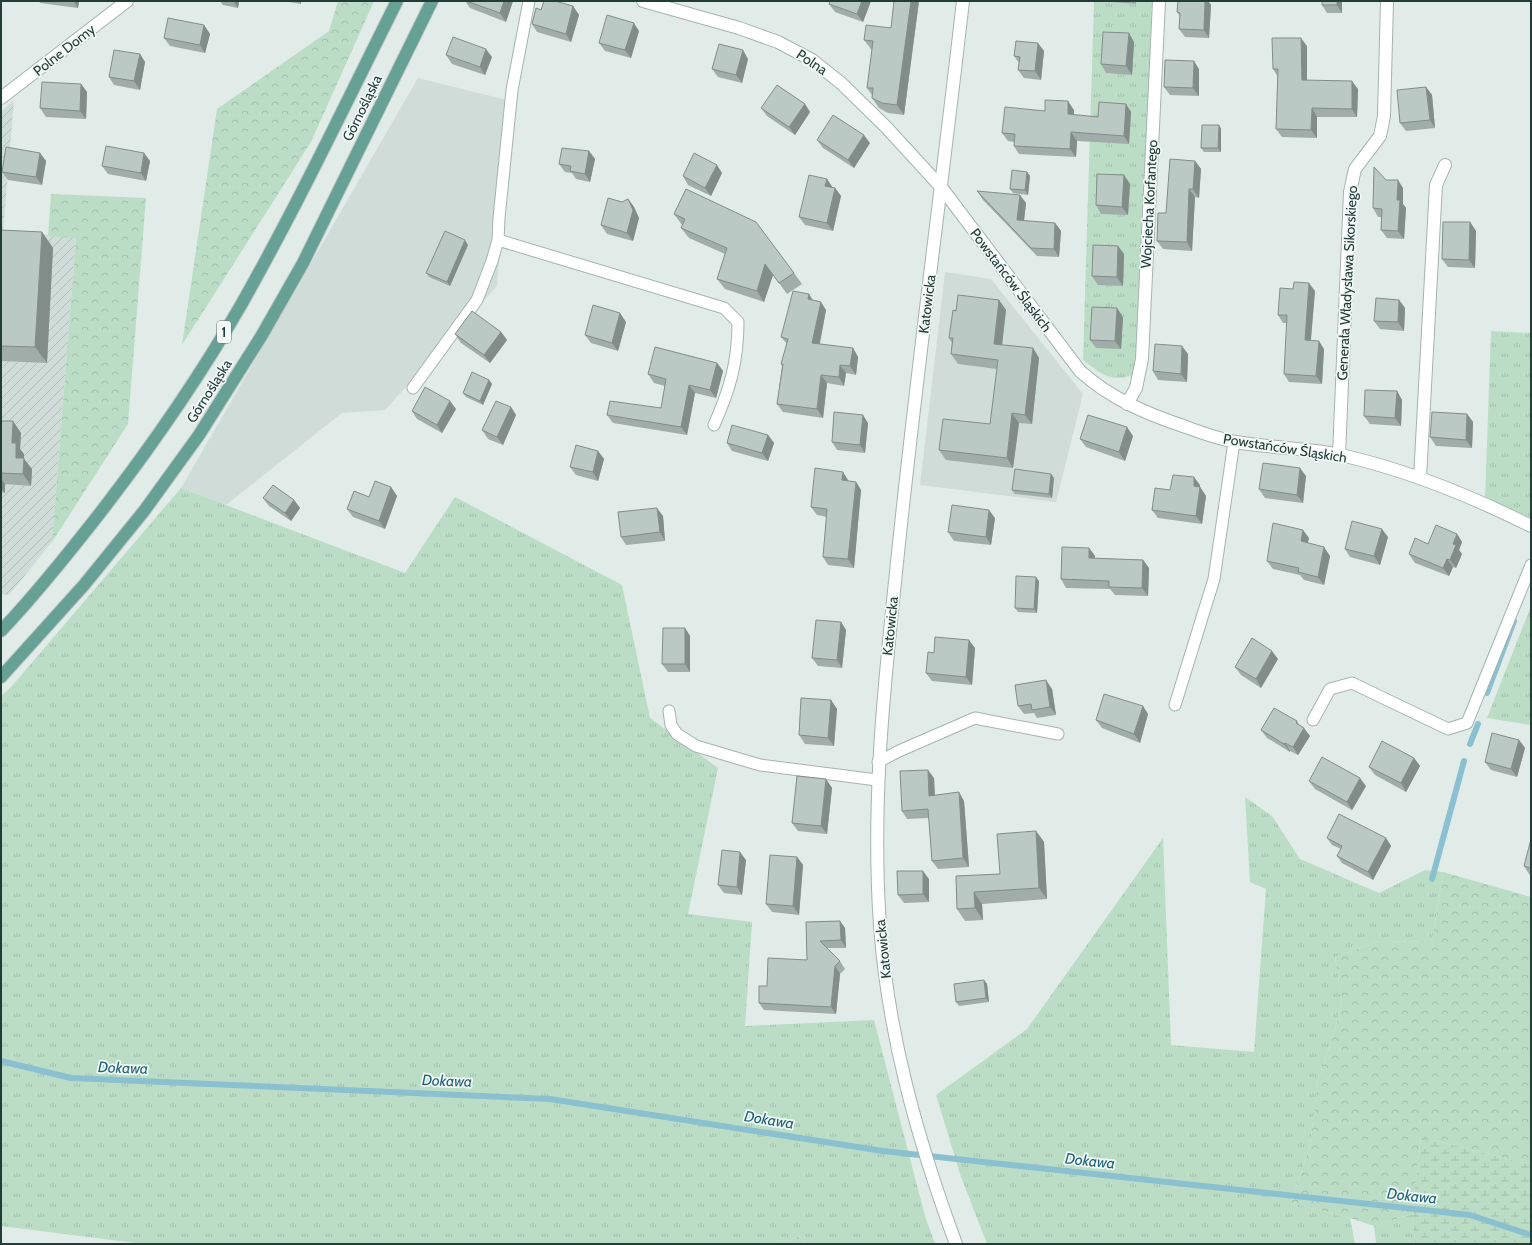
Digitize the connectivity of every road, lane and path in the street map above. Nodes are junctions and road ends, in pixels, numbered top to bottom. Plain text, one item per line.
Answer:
1 (127, 1) edge
2 (397, 1) edge
3 (432, 1) edge
4 (529, 1) edge
5 (643, 1) edge
6 (963, 1) edge
7 (1159, 1) edge
8 (1387, 1) edge
9 (1, 98) edge
10 (1446, 165) dead end
11 (942, 187) junction
12 (498, 240) junction
13 (413, 388) dead end
14 (1127, 404) junction
15 (714, 425) dead end
16 (1234, 442) junction
17 (1339, 455) junction
18 (1420, 478) junction
19 (1531, 526) edge
20 (1531, 565) edge
21 (1, 631) edge
22 (1, 677) edge
23 (1175, 705) dead end
24 (669, 711) dead end
25 (1313, 720) dead end
26 (1058, 734) dead end
27 (878, 762) junction
28 (877, 780) junction
29 (956, 1244) edge

1 - 9 street, Polne Domy
2 - 21 main road, Górnośląska / 1
3 - 22 main road, Górnośląska
4 - 12 lane
5 - 11 street, Polna
6 - 11 street, Katowicka
7 - 14 street, Wojciecha Korfantego
8 - 17 street, Generała Władysława Sikorskiego
10 - 18 street
11 - 14 street, Powstańców Śląskich
11 - 27 street, Katowicka
12 - 13 lane
12 - 15 lane
14 - 16 street, Powstańców Śląskich
16 - 17 street, Powstańców Śląskich
16 - 23 lane
17 - 18 street, Powstańców Śląskich
18 - 19 street, Powstańców Śląskich
20 - 25 lane
24 - 28 lane
26 - 27 lane
27 - 28 street, Katowicka
28 - 29 street, Katowicka

